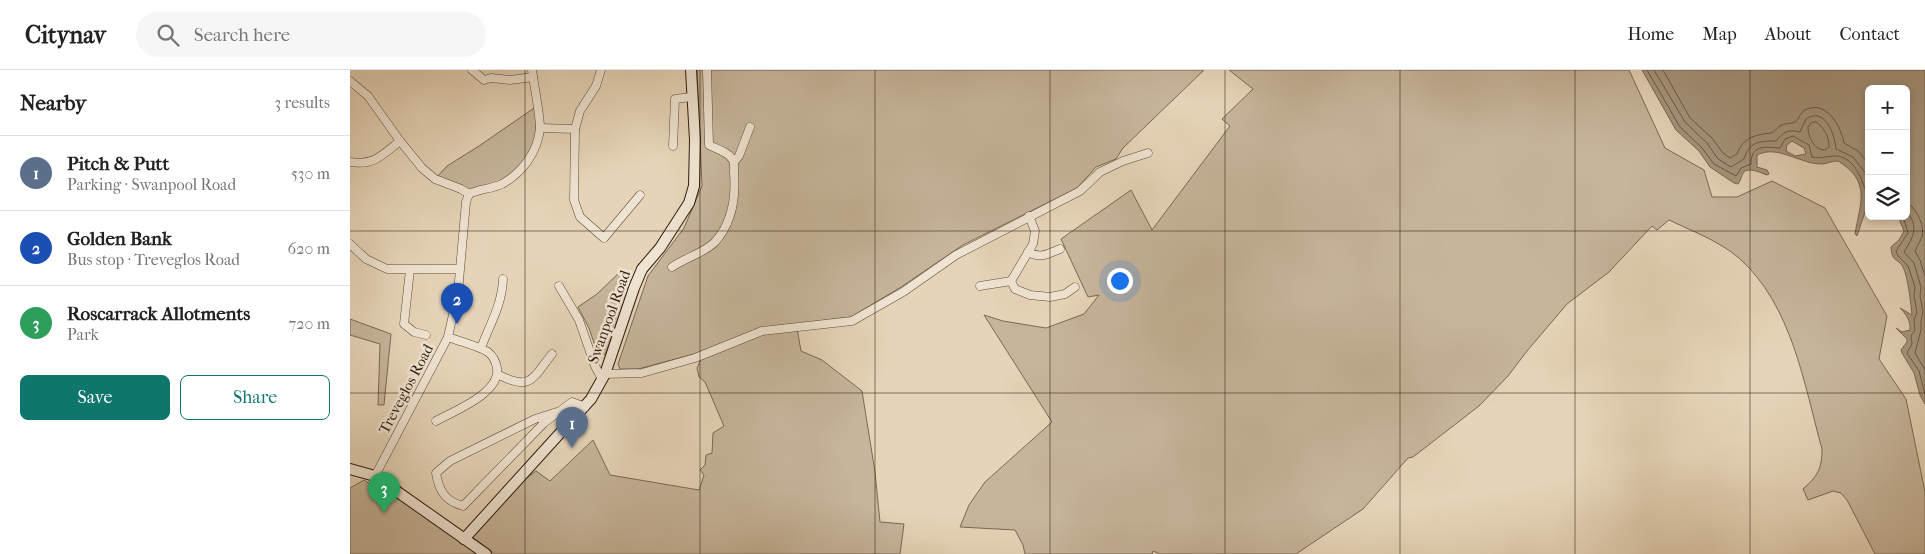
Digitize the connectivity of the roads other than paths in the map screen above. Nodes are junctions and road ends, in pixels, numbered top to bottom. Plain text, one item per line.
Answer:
1 (472, 70) edge
2 (601, 70) edge
3 (691, 70) edge
4 (707, 70) edge
5 (532, 74) edge
6 (350, 81) edge
7 (691, 97) junction
8 (750, 127) dead end
9 (540, 128) junction
10 (575, 129) junction
11 (400, 141) junction
12 (673, 146) dead end
13 (1148, 152) dead end
14 (350, 162) edge
15 (734, 162) junction
16 (469, 194) junction
17 (640, 195) dead end
18 (1030, 216) junction
19 (350, 244) edge
20 (1060, 249) dead end
21 (1028, 252) junction
22 (672, 267) dead end
23 (460, 269) junction
24 (410, 270) junction
25 (503, 279) dead end
26 (1011, 281) junction
27 (559, 286) dead end
28 (980, 286) dead end
29 (1075, 286) dead end
30 (426, 335) dead end
31 (448, 337) junction
32 (482, 348) junction
33 (552, 354) dead end
34 (498, 375) junction
35 (603, 377) junction
36 (584, 407) junction
37 (557, 412) junction
38 (436, 421) dead end
39 (350, 470) edge
40 (375, 476) junction
41 (464, 538) junction
42 (486, 554) edge

1 - 5 street
2 - 10 street
3 - 7 street, Swanpool Road
4 - 15 street
5 - 9 street
6 - 11 street
7 - 12 street
7 - 35 street, Swanpool Road
8 - 15 street
9 - 10 street
9 - 16 street
10 - 17 street
11 - 14 street
11 - 16 street
13 - 18 street
15 - 22 street
16 - 23 street, Treveglos Road
18 - 21 street
18 - 35 street
19 - 24 street
20 - 21 street
21 - 26 street
23 - 24 street
23 - 31 street, Treveglos Road
24 - 30 street
25 - 32 street
26 - 28 street
26 - 29 street
27 - 35 street
31 - 32 street
31 - 40 street, Treveglos Road
32 - 34 street
33 - 34 street
34 - 38 street
35 - 36 street, Swanpool Road
36 - 37 street
36 - 41 street, Swanpool Road
37 - 37 street
39 - 40 street
40 - 41 street
41 - 42 street

